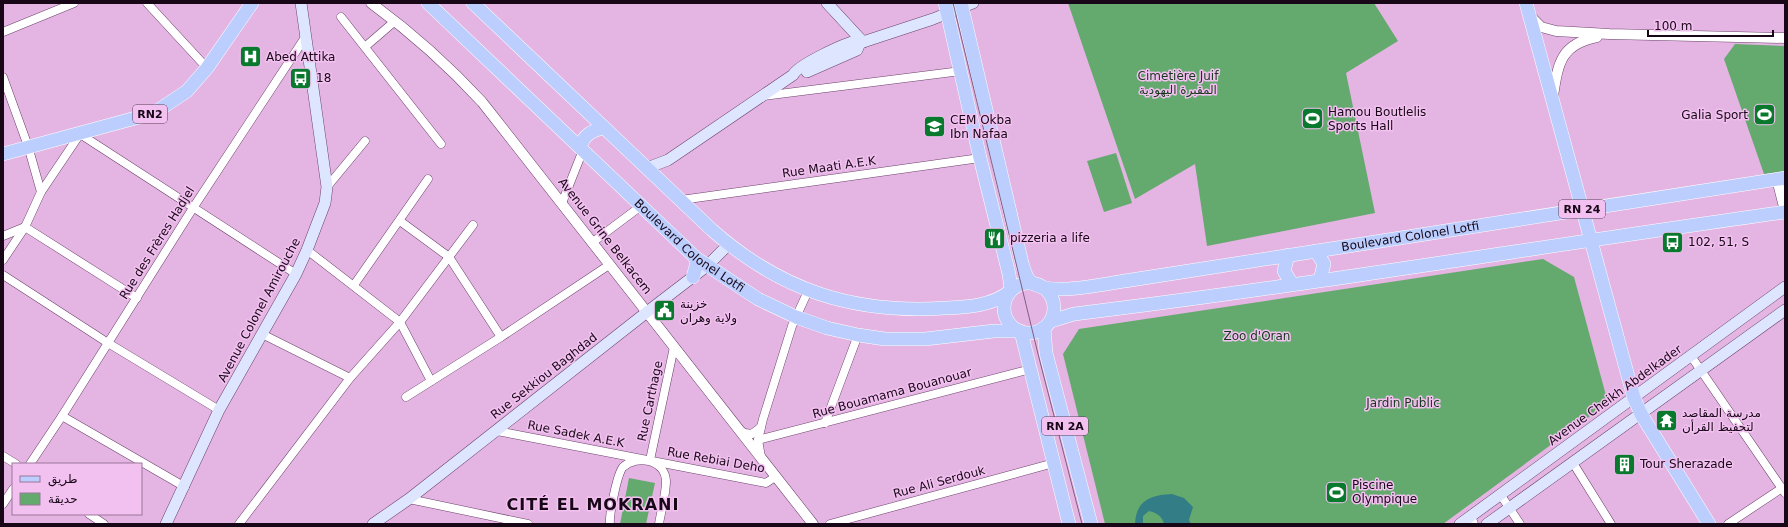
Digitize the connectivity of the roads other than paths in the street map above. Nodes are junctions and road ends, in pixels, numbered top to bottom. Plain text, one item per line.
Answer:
1 (74, 3) edge
2 (148, 3) edge
3 (252, 3) edge
4 (301, 3) edge
5 (371, 3) edge
6 (428, 3) edge
7 (473, 3) edge
8 (827, 3) edge
9 (1526, 3) edge
10 (966, 4) edge
11 (946, 8) edge
12 (1530, 16) junction
13 (341, 17) dead end
14 (395, 21) junction
15 (3, 32) edge
16 (1609, 34) junction
17 (306, 36) junction
18 (1785, 38) edge
19 (862, 43) junction
20 (366, 46) junction
21 (208, 68) junction
22 (961, 70) junction
23 (3, 77) edge
24 (762, 96) junction
25 (1552, 98) junction
26 (589, 115) junction
27 (603, 128) junction
28 (80, 134) junction
29 (568, 136) junction
30 (365, 141) dead end
31 (441, 144) dead end
32 (28, 146) junction
33 (581, 148) junction
34 (3, 154) edge
35 (980, 158) junction
36 (668, 160) junction
37 (647, 168) junction
38 (656, 177) junction
39 (1781, 179) edge
40 (428, 180) dead end
41 (327, 187) junction
42 (41, 192) junction
43 (681, 200) junction
44 (562, 202) junction
45 (641, 206) junction
46 (193, 208) junction
47 (1582, 210) junction
48 (1785, 212) edge
49 (400, 221) junction
50 (473, 225) dead end
51 (24, 227) junction
52 (3, 236) edge
53 (1591, 239) junction
54 (593, 242) junction
55 (728, 245) junction
56 (307, 250) junction
57 (1316, 251) junction
58 (1288, 255) junction
59 (449, 258) junction
60 (696, 258) junction
61 (3, 260) edge
62 (609, 265) junction
63 (707, 266) junction
64 (296, 274) junction
65 (3, 275) edge
66 (693, 276) junction
67 (1320, 280) junction
68 (1035, 284) junction
69 (1292, 284) junction
70 (354, 285) junction
71 (1785, 287) edge
72 (1010, 290) junction
73 (808, 291) junction
74 (136, 298) junction
75 (1785, 310) edge
76 (647, 312) junction
77 (796, 317) junction
78 (400, 322) junction
79 (1048, 324) junction
80 (1020, 332) junction
81 (262, 334) junction
82 (858, 335) junction
83 (501, 337) junction
84 (108, 343) junction
85 (674, 347) junction
86 (1691, 356) junction
87 (1031, 368) junction
88 (1702, 371) junction
89 (350, 378) junction
90 (431, 381) junction
91 (406, 397) dead end
92 (1634, 398) junction
93 (219, 410) junction
94 (1641, 414) junction
95 (62, 416) junction
96 (825, 423) junction
97 (761, 427) junction
98 (739, 430) junction
99 (497, 431) junction
100 (758, 440) junction
101 (3, 456) edge
102 (762, 458) junction
103 (650, 460) junction
104 (14, 463) edge
105 (31, 463) edge
106 (1054, 463) junction
107 (1573, 463) junction
108 (776, 477) junction
109 (185, 486) junction
110 (12, 490) edge
111 (1784, 490) edge
112 (1500, 494) junction
113 (410, 499) junction
114 (3, 504) edge
115 (1510, 508) junction
116 (90, 515) edge
117 (491, 520) edge
118 (1472, 520) edge
119 (104, 524) edge
120 (166, 524) edge
121 (239, 524) edge
122 (373, 524) edge
123 (528, 524) edge
124 (610, 524) edge
125 (659, 524) edge
126 (813, 524) edge
127 (830, 524) edge
128 (1069, 524) edge
129 (1091, 524) edge
130 (1460, 524) edge
131 (1487, 524) edge
132 (1520, 524) edge
133 (1611, 524) edge
134 (1709, 524) edge
135 (1728, 524) edge

1 - 15 street
2 - 21 street
3 - 21 main road, RN2
4 - 17 main road, Avenue Colonel Amirouche
5 - 14 street, Avenue Grine Belkacem
6 - 29 main road, Boulevard Colonel Lotfi
7 - 26 main road, Boulevard Colonel Lotfi
8 - 19 main road
9 - 12 main road, RN 24
10 - 11 main road
10 - 68 main road
11 - 19 main road
11 - 22 main road
12 - 16 street
12 - 25 main road, RN 24
13 - 20 street
14 - 20 street
14 - 44 street, Avenue Grine Belkacem
16 - 18 street
16 - 25 street
17 - 41 main road, Avenue Colonel Amirouche
17 - 46 street, Rue des Frères Hadjel
19 - 24 main road
20 - 31 street
21 - 28 main road, RN2
22 - 24 street
22 - 35 main road
23 - 32 street
24 - 36 main road
25 - 47 main road, RN 24
26 - 27 main road, Boulevard Colonel Lotfi
26 - 29 main road
27 - 33 main road
27 - 37 main road, Boulevard Colonel Lotfi
28 - 32 main road, RN2
28 - 42 street
28 - 46 street
29 - 33 main road, Boulevard Colonel Lotfi
30 - 41 street
32 - 34 main road, RN2
32 - 42 street
33 - 44 street
33 - 45 main road, Boulevard Colonel Lotfi
35 - 43 street, Rue Maati A.E.K
35 - 72 main road
36 - 37 main road
36 - 38 main road
37 - 38 main road, Boulevard Colonel Lotfi
38 - 43 main road, Boulevard Colonel Lotfi
39 - 47 main road, Boulevard Colonel Lotfi
39 - 48 street
40 - 49 street
41 - 56 main road, Avenue Colonel Amirouche
42 - 51 street
43 - 55 main road, Boulevard Colonel Lotfi
44 - 54 street, Avenue Grine Belkacem
45 - 54 street
45 - 60 main road, Boulevard Colonel Lotfi
46 - 64 street
46 - 74 street, Rue des Frères Hadjel
47 - 53 main road, RN 24
47 - 57 main road, Boulevard Colonel Lotfi
48 - 53 main road
49 - 59 street
49 - 70 street
50 - 59 street
51 - 52 street
51 - 61 street
51 - 74 street
53 - 67 main road
53 - 92 main road, RN 24
54 - 62 street, Avenue Grine Belkacem
55 - 63 main road, Rue Sekkiou Baghdad
55 - 73 main road, Boulevard Colonel Lotfi
56 - 64 main road, Avenue Colonel Amirouche
56 - 70 street
57 - 58 main road, Boulevard Colonel Lotfi
57 - 67 main road
58 - 68 main road, Boulevard Colonel Lotfi
58 - 69 main road
59 - 78 street
59 - 83 street
60 - 63 main road, Boulevard Colonel Lotfi
60 - 66 main road
62 - 76 street, Avenue Grine Belkacem
62 - 83 street
63 - 66 main road, Rue Sekkiou Baghdad
63 - 77 main road, Boulevard Colonel Lotfi
64 - 81 main road, Avenue Colonel Amirouche
65 - 84 street
66 - 76 main road, Rue Sekkiou Baghdad
67 - 69 main road
68 - 72 main road
68 - 79 main road
69 - 79 main road
70 - 78 street
71 - 86 main road, Avenue Cheikh Abdelkader
72 - 73 main road, Boulevard Colonel Lotfi
72 - 80 main road
73 - 77 street
74 - 84 street, Rue des Frères Hadjel
75 - 88 main road
76 - 85 street, Avenue Grine Belkacem
76 - 99 main road, Rue Sekkiou Baghdad
77 - 82 main road, Boulevard Colonel Lotfi
77 - 97 street
78 - 89 street
78 - 90 street
79 - 80 main road
79 - 129 main road, RN 2A
80 - 82 main road, Boulevard Colonel Lotfi
80 - 87 main road, RN 2A
81 - 89 street
81 - 93 main road, Avenue Colonel Amirouche
82 - 96 street
83 - 90 street
84 - 93 street
84 - 95 street, Rue des Frères Hadjel
85 - 98 street, Avenue Grine Belkacem
85 - 103 street, Rue Carthage
86 - 88 street
86 - 92 main road, Avenue Cheikh Abdelkader
87 - 96 street, Rue Bouamama Bouanouar
87 - 106 main road, RN 2A
88 - 94 main road
88 - 111 street
89 - 121 street
90 - 91 street
92 - 94 main road, RN 24
92 - 112 main road, Avenue Cheikh Abdelkader
93 - 109 main road, Avenue Colonel Amirouche
94 - 107 main road
94 - 134 main road, RN 24
95 - 105 street, Rue des Frères Hadjel
95 - 109 street
96 - 100 street, Rue Bouamama Bouanouar
97 - 98 street
97 - 100 street
98 - 102 street, Avenue Grine Belkacem
99 - 103 street, Rue Sadek A.E.K
99 - 113 main road, Rue Sekkiou Baghdad
100 - 102 street
101 - 104 street
102 - 108 street, Avenue Grine Belkacem
103 - 108 street, Rue Rebiai Deho
103 - 124 street
103 - 125 street
106 - 127 street, Rue Ali Serdouk
106 - 128 main road, RN 2A
107 - 115 main road
107 - 133 street
108 - 126 street, Avenue Grine Belkacem
109 - 120 main road, Avenue Colonel Amirouche
110 - 114 street
111 - 135 street
112 - 115 street
112 - 118 main road, Avenue Cheikh Abdelkader
113 - 117 street
113 - 122 main road, Rue Sekkiou Baghdad
115 - 131 main road
115 - 132 street
116 - 119 street
117 - 123 street
118 - 130 main road, Avenue Cheikh Abdelkader

